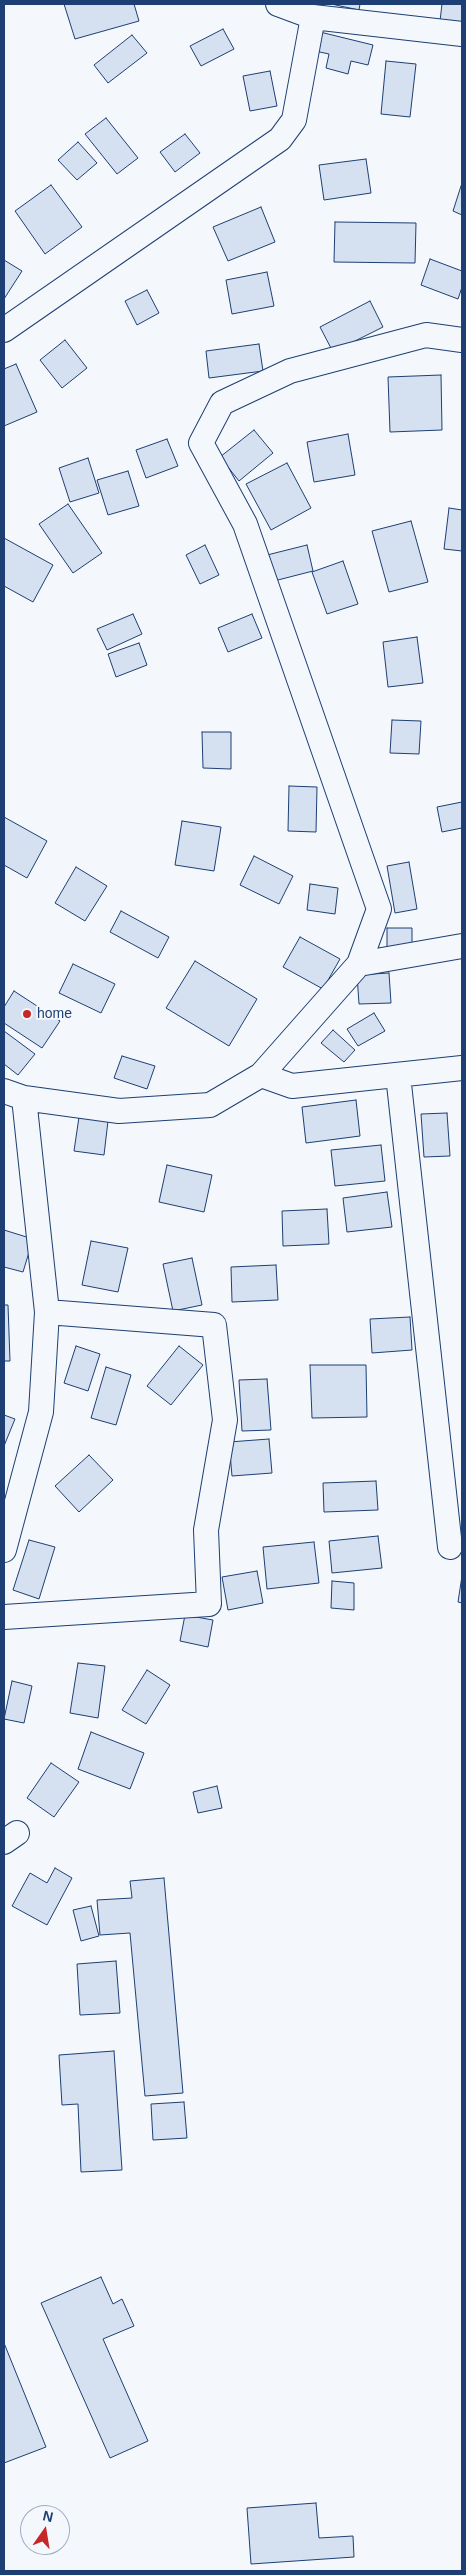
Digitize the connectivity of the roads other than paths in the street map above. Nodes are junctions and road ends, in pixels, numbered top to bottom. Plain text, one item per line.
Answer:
1 (278, 4) edge
2 (313, 18) junction
3 (462, 34) edge
4 (4, 330) edge
5 (462, 340) edge
6 (462, 946) edge
7 (359, 964) junction
8 (462, 1068) edge
9 (261, 1075) junction
10 (398, 1075) junction
11 (14, 1094) edge
12 (47, 1312) junction
13 (450, 1547) dead end
14 (4, 1550) edge
15 (4, 1617) edge

1 - 2 street
2 - 3 street
2 - 4 street
5 - 7 street
6 - 7 street
7 - 9 street
8 - 10 street
9 - 10 street
9 - 11 street
10 - 13 street
11 - 12 street
12 - 14 street
12 - 15 street

